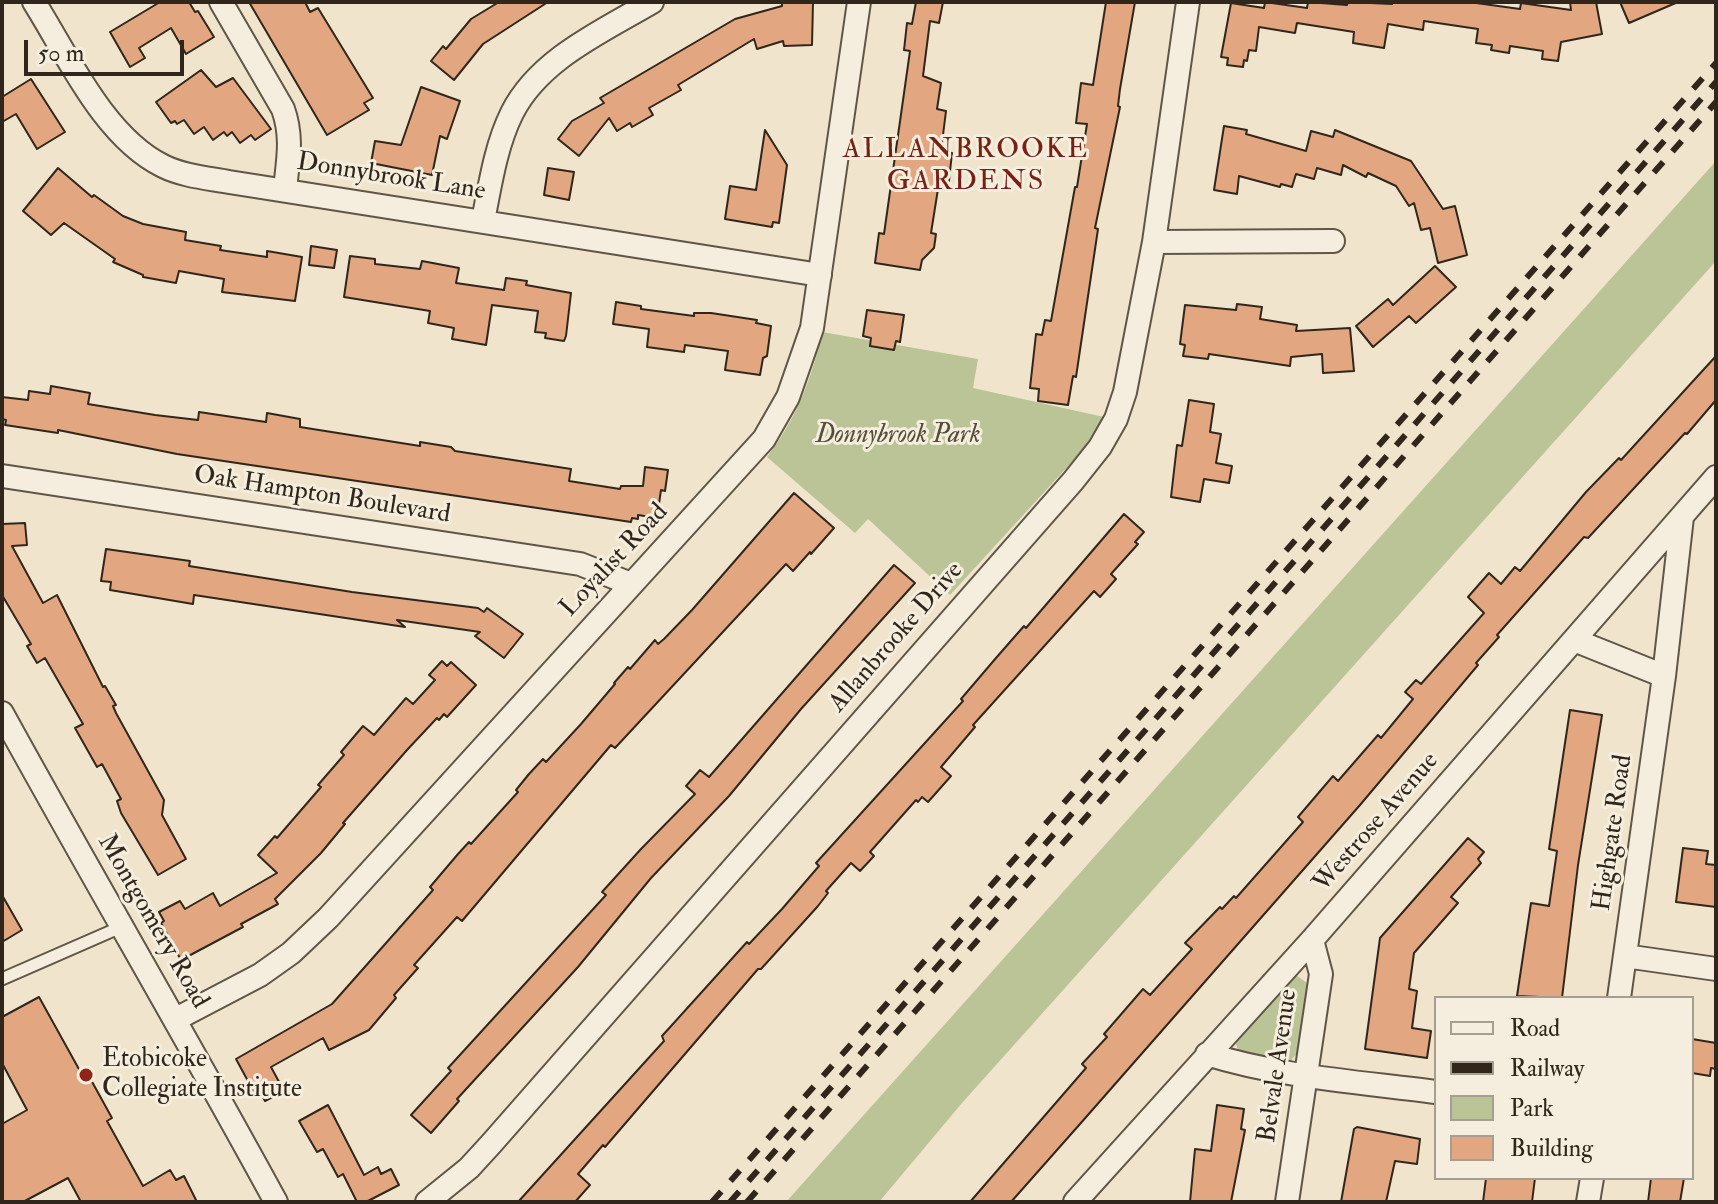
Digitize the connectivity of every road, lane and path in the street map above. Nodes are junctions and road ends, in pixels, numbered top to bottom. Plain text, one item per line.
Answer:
1 (34, 2) edge
2 (221, 2) edge
3 (652, 2) edge
4 (859, 2) edge
5 (1188, 2) edge
6 (285, 189) junction
7 (483, 221) junction
8 (1333, 241) dead end
9 (1154, 242) junction
10 (820, 275) junction
11 (2, 476) edge
12 (1716, 477) edge
13 (1682, 517) junction
14 (631, 584) junction
15 (1574, 640) junction
16 (1664, 676) junction
17 (2, 713) edge
18 (121, 927) junction
19 (1312, 940) junction
20 (1625, 956) junction
21 (1716, 969) edge
22 (2, 979) edge
23 (1619, 996) edge
24 (176, 1019) junction
25 (1207, 1054) junction
26 (1307, 1074) junction
27 (1434, 1092) edge
28 (1592, 1180) edge
29 (276, 1202) edge
30 (427, 1202) edge
31 (1075, 1202) edge
32 (1287, 1202) edge
33 (1588, 1202) edge

1 - 6 street, Donnybrook Lane
2 - 6 street
3 - 7 street
4 - 10 street, Loyalist Road
5 - 9 street, Allanbrooke Drive
6 - 7 street, Donnybrook Lane
7 - 10 street, Donnybrook Lane
8 - 9 street
9 - 30 street, Allanbrooke Drive
10 - 14 street, Loyalist Road
11 - 14 street, Oak Hampton Boulevard
12 - 13 street, Westrose Avenue
13 - 15 street, Westrose Avenue
13 - 16 street, Highgate Road
14 - 24 street, Loyalist Road
15 - 16 street
15 - 19 street, Westrose Avenue
16 - 20 street, Highgate Road
17 - 18 street, Montgomery Road
18 - 22 lane
18 - 24 street, Montgomery Road
19 - 25 street, Westrose Avenue
19 - 26 street, Belvale Avenue
20 - 21 street
20 - 23 street, Highgate Road
24 - 29 street, Montgomery Road
25 - 26 street
25 - 31 street, Westrose Avenue
26 - 27 street
26 - 32 street, Belvale Avenue
28 - 33 street

